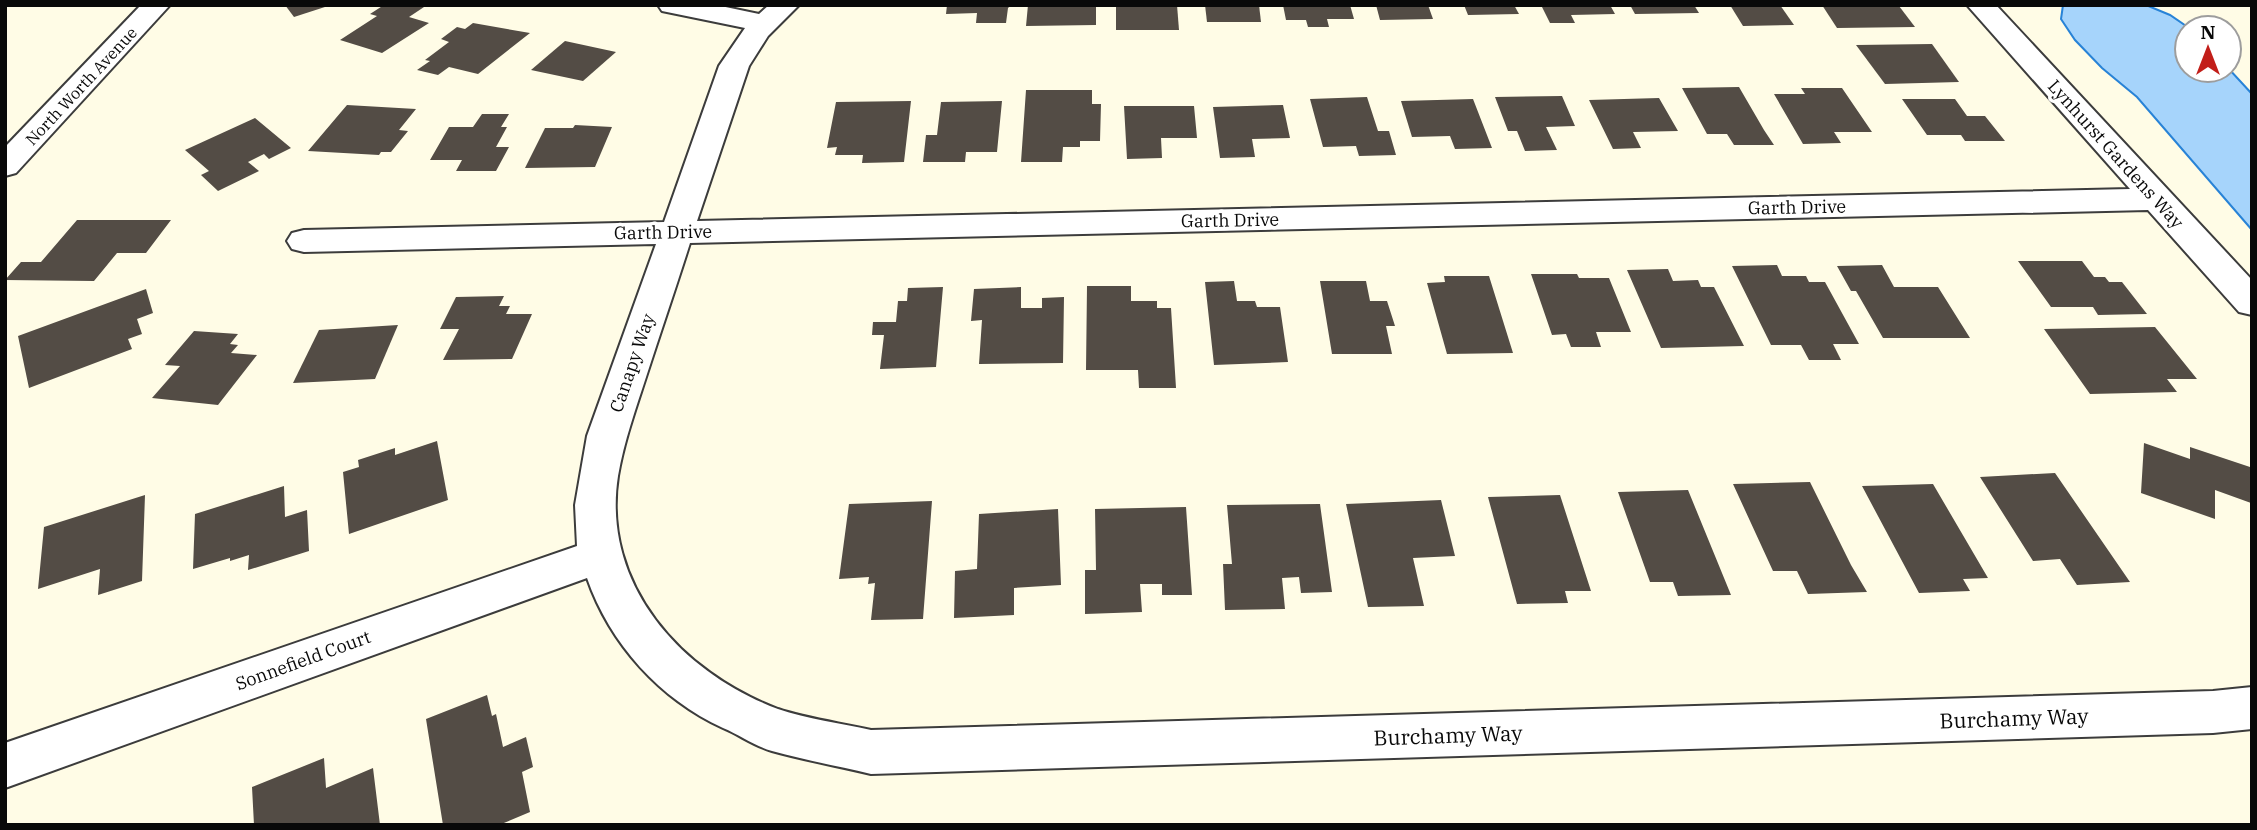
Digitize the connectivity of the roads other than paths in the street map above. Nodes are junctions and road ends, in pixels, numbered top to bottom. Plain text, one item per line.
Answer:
1 (156, 5) edge
2 (672, 5) edge
3 (785, 5) edge
4 (1980, 5) edge
5 (764, 23) junction
6 (5, 166) edge
7 (2156, 199) junction
8 (677, 232) junction
9 (304, 241) dead end
10 (2252, 303) edge
11 (601, 555) junction
12 (666, 664) joint
13 (2252, 708) edge
14 (5, 766) edge

1 - 6 street, North Worth Avenue
2 - 5 street
3 - 5 street, Canapy Way
4 - 7 street, Lynhurst Gardens Way
5 - 8 street, Canapy Way
7 - 8 street, Garth Drive
7 - 10 street, Lynhurst Gardens Way
8 - 9 street, Garth Drive
8 - 11 street, Canapy Way
11 - 12 street, Canapy Way
11 - 14 street, Sonnefield Court
12 - 13 street, Burchamy Way

